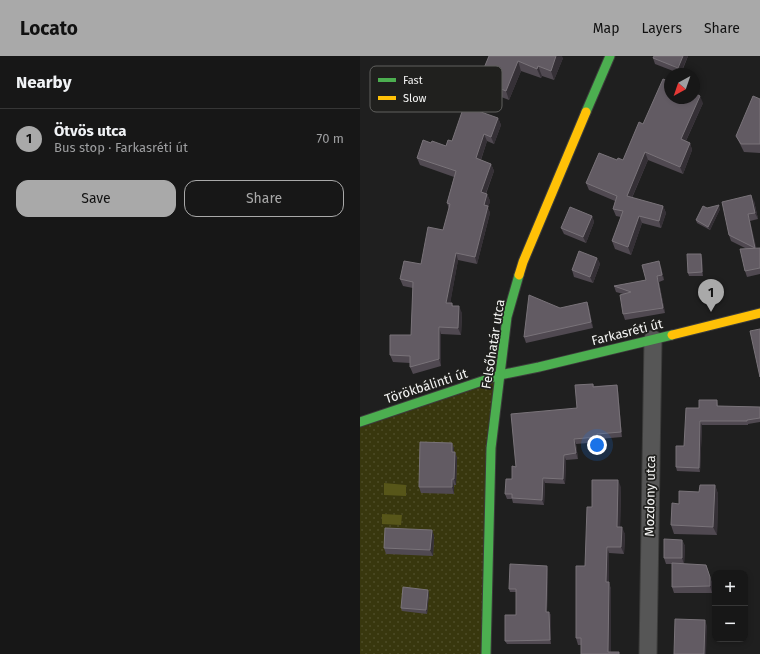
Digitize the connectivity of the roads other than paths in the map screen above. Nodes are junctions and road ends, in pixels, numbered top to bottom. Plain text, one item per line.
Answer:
1 (610, 56) edge
2 (760, 313) edge
3 (652, 339) junction
4 (500, 375) junction
5 (360, 422) edge
6 (486, 654) edge
7 (648, 654) edge

1 - 4 street, Felsőhatár utca
2 - 3 street, Farkasréti út
3 - 4 street, Farkasréti út
3 - 7 street, Mozdony utca
4 - 5 street, Törökbálinti út
4 - 6 street, Felsőhatár utca

